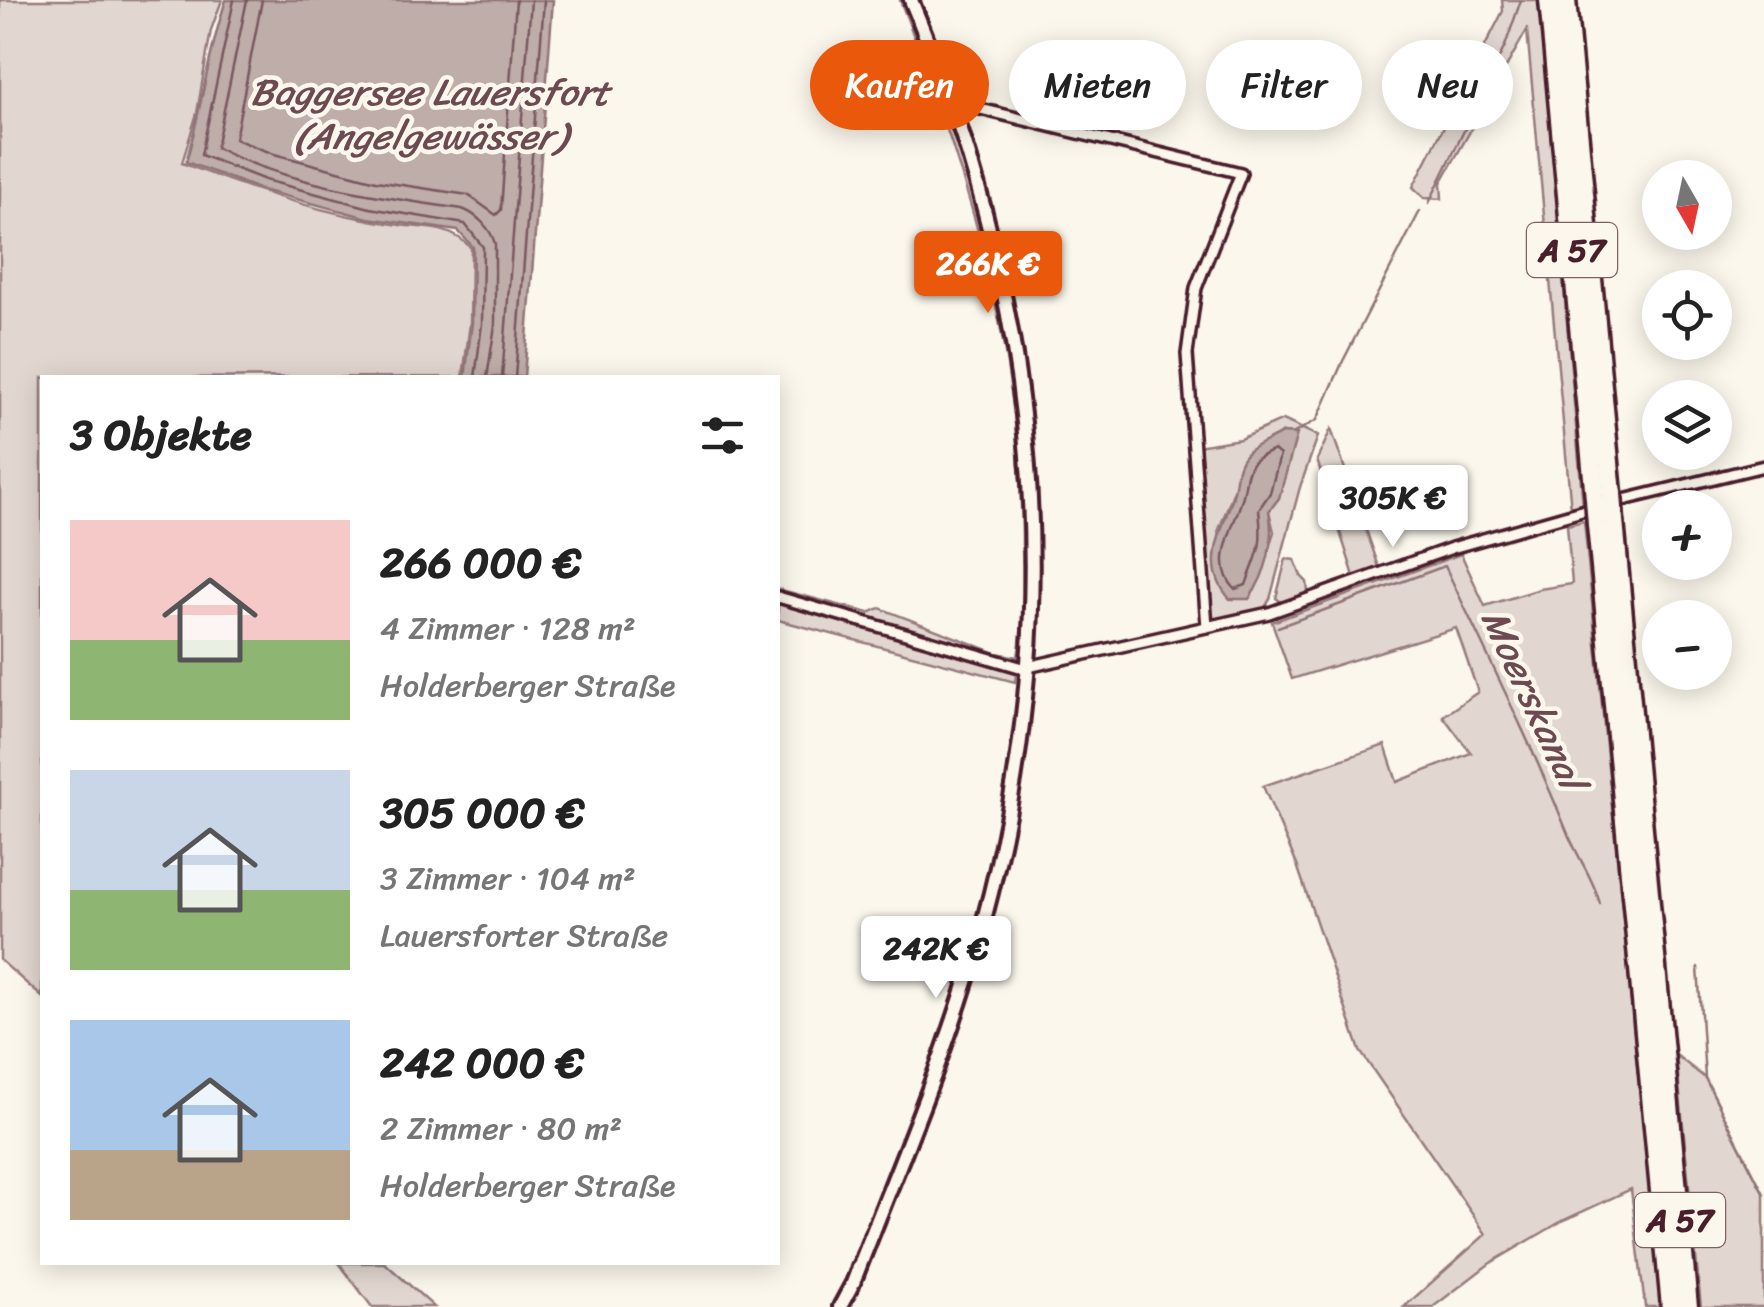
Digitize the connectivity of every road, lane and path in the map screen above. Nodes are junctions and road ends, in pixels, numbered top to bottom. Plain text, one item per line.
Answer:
1 (912, 0) edge
2 (1549, 0) edge
3 (1566, 0) edge
4 (928, 40) edge
5 (989, 111) edge
6 (960, 130) edge
7 (1764, 466) edge
8 (1603, 496) junction
9 (1606, 523) junction
10 (780, 598) edge
11 (1207, 627) junction
12 (1030, 666) junction
13 (840, 1307) edge
14 (1671, 1307) edge
15 (1688, 1307) edge

1 - 4 main road
2 - 8 highway, A 57
3 - 8 highway, A 57
5 - 11 street
6 - 12 main road
7 - 11 street
8 - 9 highway, A 57, bridge
9 - 14 highway, A 57
9 - 15 highway, A 57
10 - 12 street
11 - 12 street
12 - 13 main road

